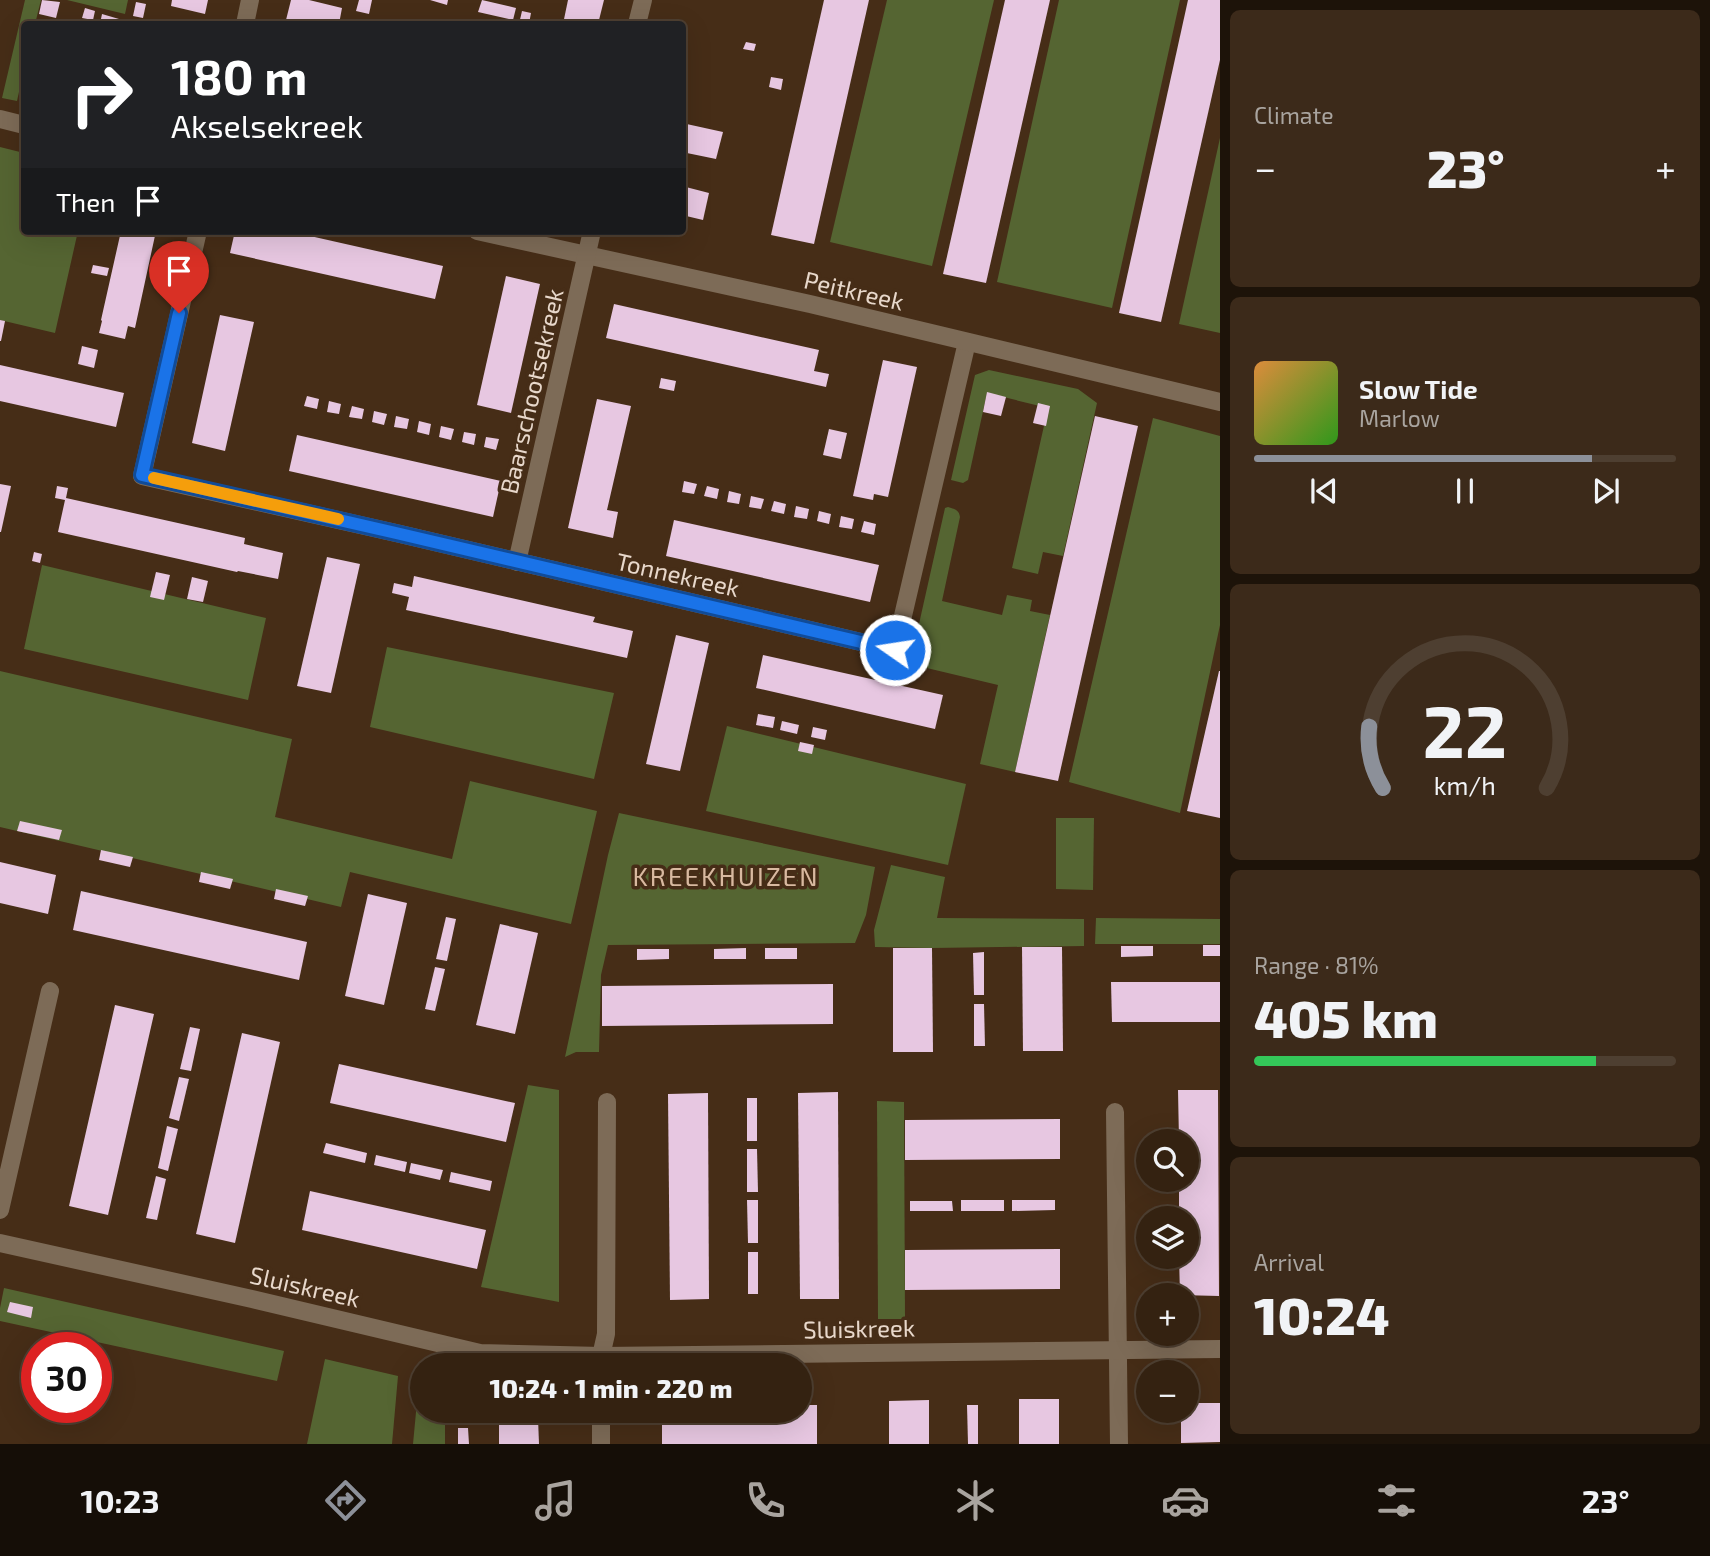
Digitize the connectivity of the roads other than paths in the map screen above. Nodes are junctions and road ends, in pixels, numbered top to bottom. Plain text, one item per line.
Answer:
1 (250, 0) edge
2 (643, 0) edge
3 (246, 21) edge
4 (638, 21) edge
5 (0, 119) edge
6 (21, 124) edge
7 (197, 235) edge
8 (495, 235) edge
9 (591, 235) edge
10 (587, 256) junction
11 (967, 342) junction
12 (1220, 402) edge
13 (517, 562) junction
14 (50, 990) dead end
15 (607, 1102) dead end
16 (1115, 1112) dead end
17 (0, 1210) edge
18 (0, 1243) edge
19 (1220, 1349) edge
20 (1118, 1350) junction
21 (480, 1353) edge
22 (602, 1353) edge
23 (812, 1356) edge
24 (601, 1423) edge
25 (601, 1444) edge
26 (1119, 1444) edge

1 - 3 street
2 - 4 street
5 - 6 street
7 - 13 street, Tonnekreek
8 - 10 street, Peitkreek
9 - 10 street, Baarschootsekreek
10 - 11 street, Peitkreek
10 - 13 street, Baarschootsekreek
11 - 12 street, Peitkreek
11 - 13 street, Tonnekreek
14 - 17 street
15 - 22 street
16 - 20 street
18 - 21 street, Sluiskreek
19 - 20 street, Sluiskreek
20 - 23 street, Sluiskreek
20 - 26 street
24 - 25 street

